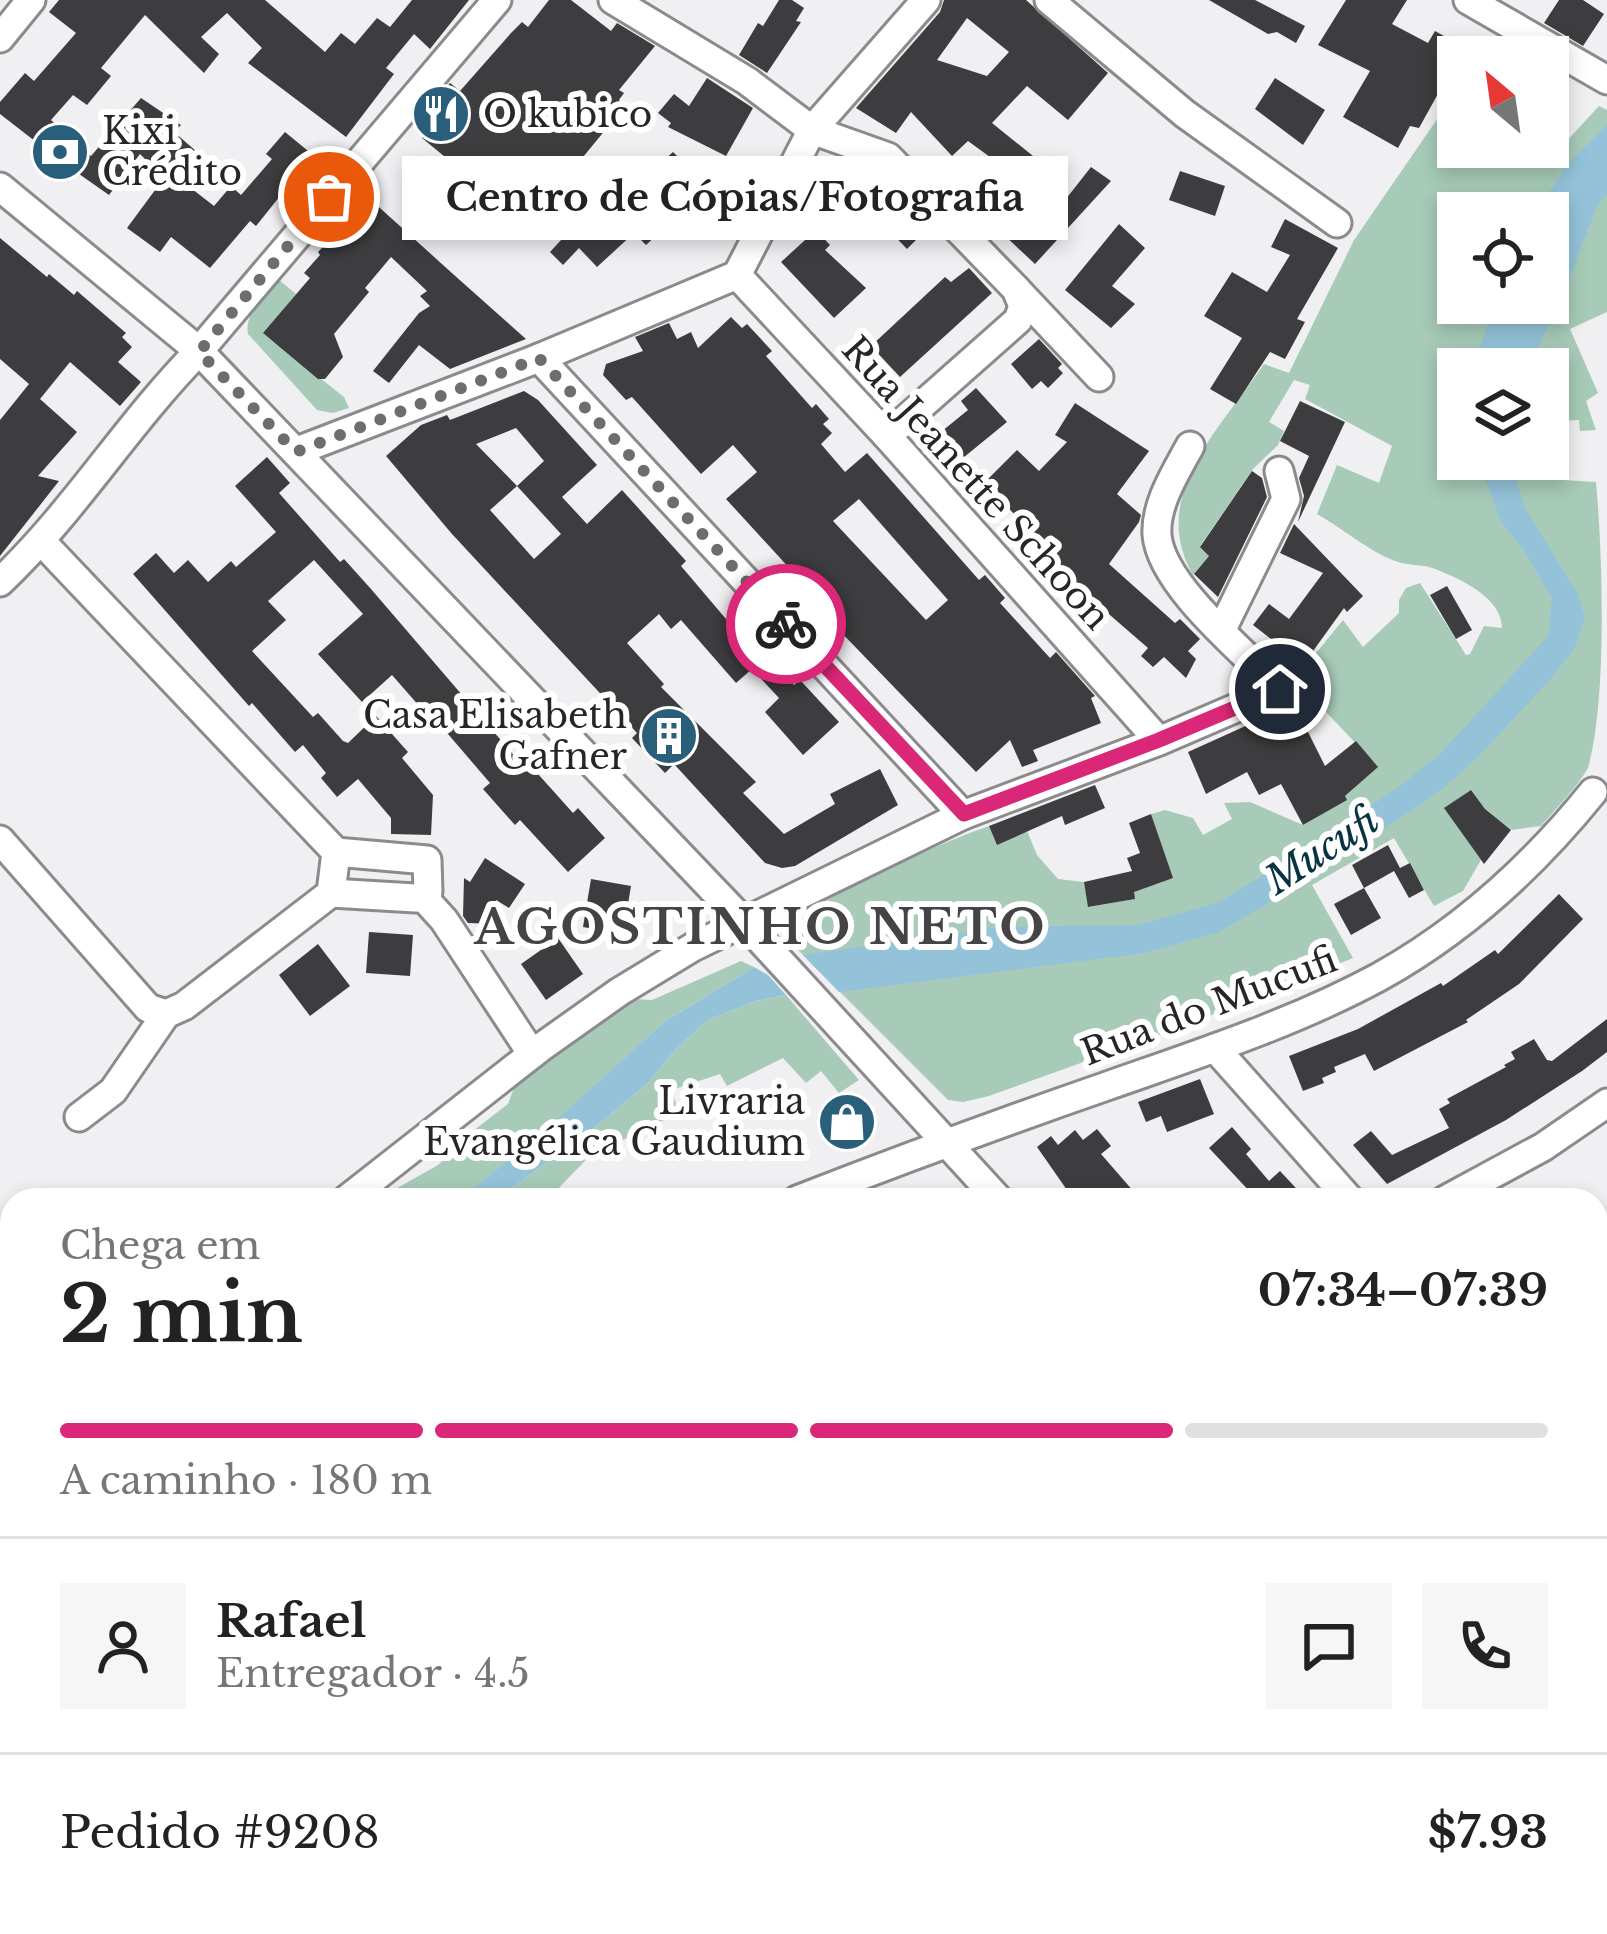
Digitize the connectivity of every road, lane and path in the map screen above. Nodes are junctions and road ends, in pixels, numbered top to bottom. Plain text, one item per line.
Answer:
1 (31, 0) edge
2 (497, 0) edge
3 (613, 0) edge
4 (926, 0) edge
5 (1049, 0) edge
6 (1468, 0) edge
7 (0, 38) edge
8 (1598, 74) edge
9 (812, 130) junction
10 (0, 187) edge
11 (1336, 223) dead end
12 (737, 275) junction
13 (1016, 289) junction
14 (199, 352) junction
15 (539, 358) junction
16 (1100, 377) dead end
17 (887, 436) junction
18 (1190, 446) dead end
19 (296, 452) junction
20 (1279, 471) dead end
21 (42, 542) junction
22 (0, 582) edge
23 (1222, 629) junction
24 (1159, 740) junction
25 (1593, 792) dead end
26 (964, 814) junction
27 (0, 840) edge
28 (336, 852) junction
29 (331, 893) junction
30 (424, 898) junction
31 (744, 922) junction
32 (166, 1014) junction
33 (1215, 1048) junction
34 (532, 1054) junction
35 (1607, 1103) edge
36 (79, 1117) dead end
37 (946, 1142) junction
38 (361, 1188) edge
39 (828, 1188) edge
40 (988, 1188) edge
41 (1340, 1188) edge
42 (1467, 1188) edge

1 - 7 street
2 - 14 street
3 - 9 street
4 - 9 street
5 - 11 street
6 - 8 street
9 - 12 street
9 - 13 street
10 - 14 street
12 - 15 street
12 - 17 street, Rua Jeanette Schoon
13 - 16 street
13 - 17 street
14 - 19 street
14 - 21 street
15 - 19 street
15 - 26 street
17 - 24 street, Rua Jeanette Schoon
18 - 23 street
19 - 31 street
20 - 23 street
21 - 22 street
21 - 28 street
23 - 24 street
24 - 26 street
25 - 33 street, Rua do Mucufi
26 - 31 street
27 - 32 street
28 - 29 street
28 - 30 street
29 - 30 street
29 - 32 street
30 - 34 street
31 - 34 street
31 - 37 street
32 - 36 street
33 - 37 street, Rua do Mucufi
33 - 41 street
34 - 38 street
35 - 42 street
37 - 39 street, Rua do Mucufi
37 - 40 street

